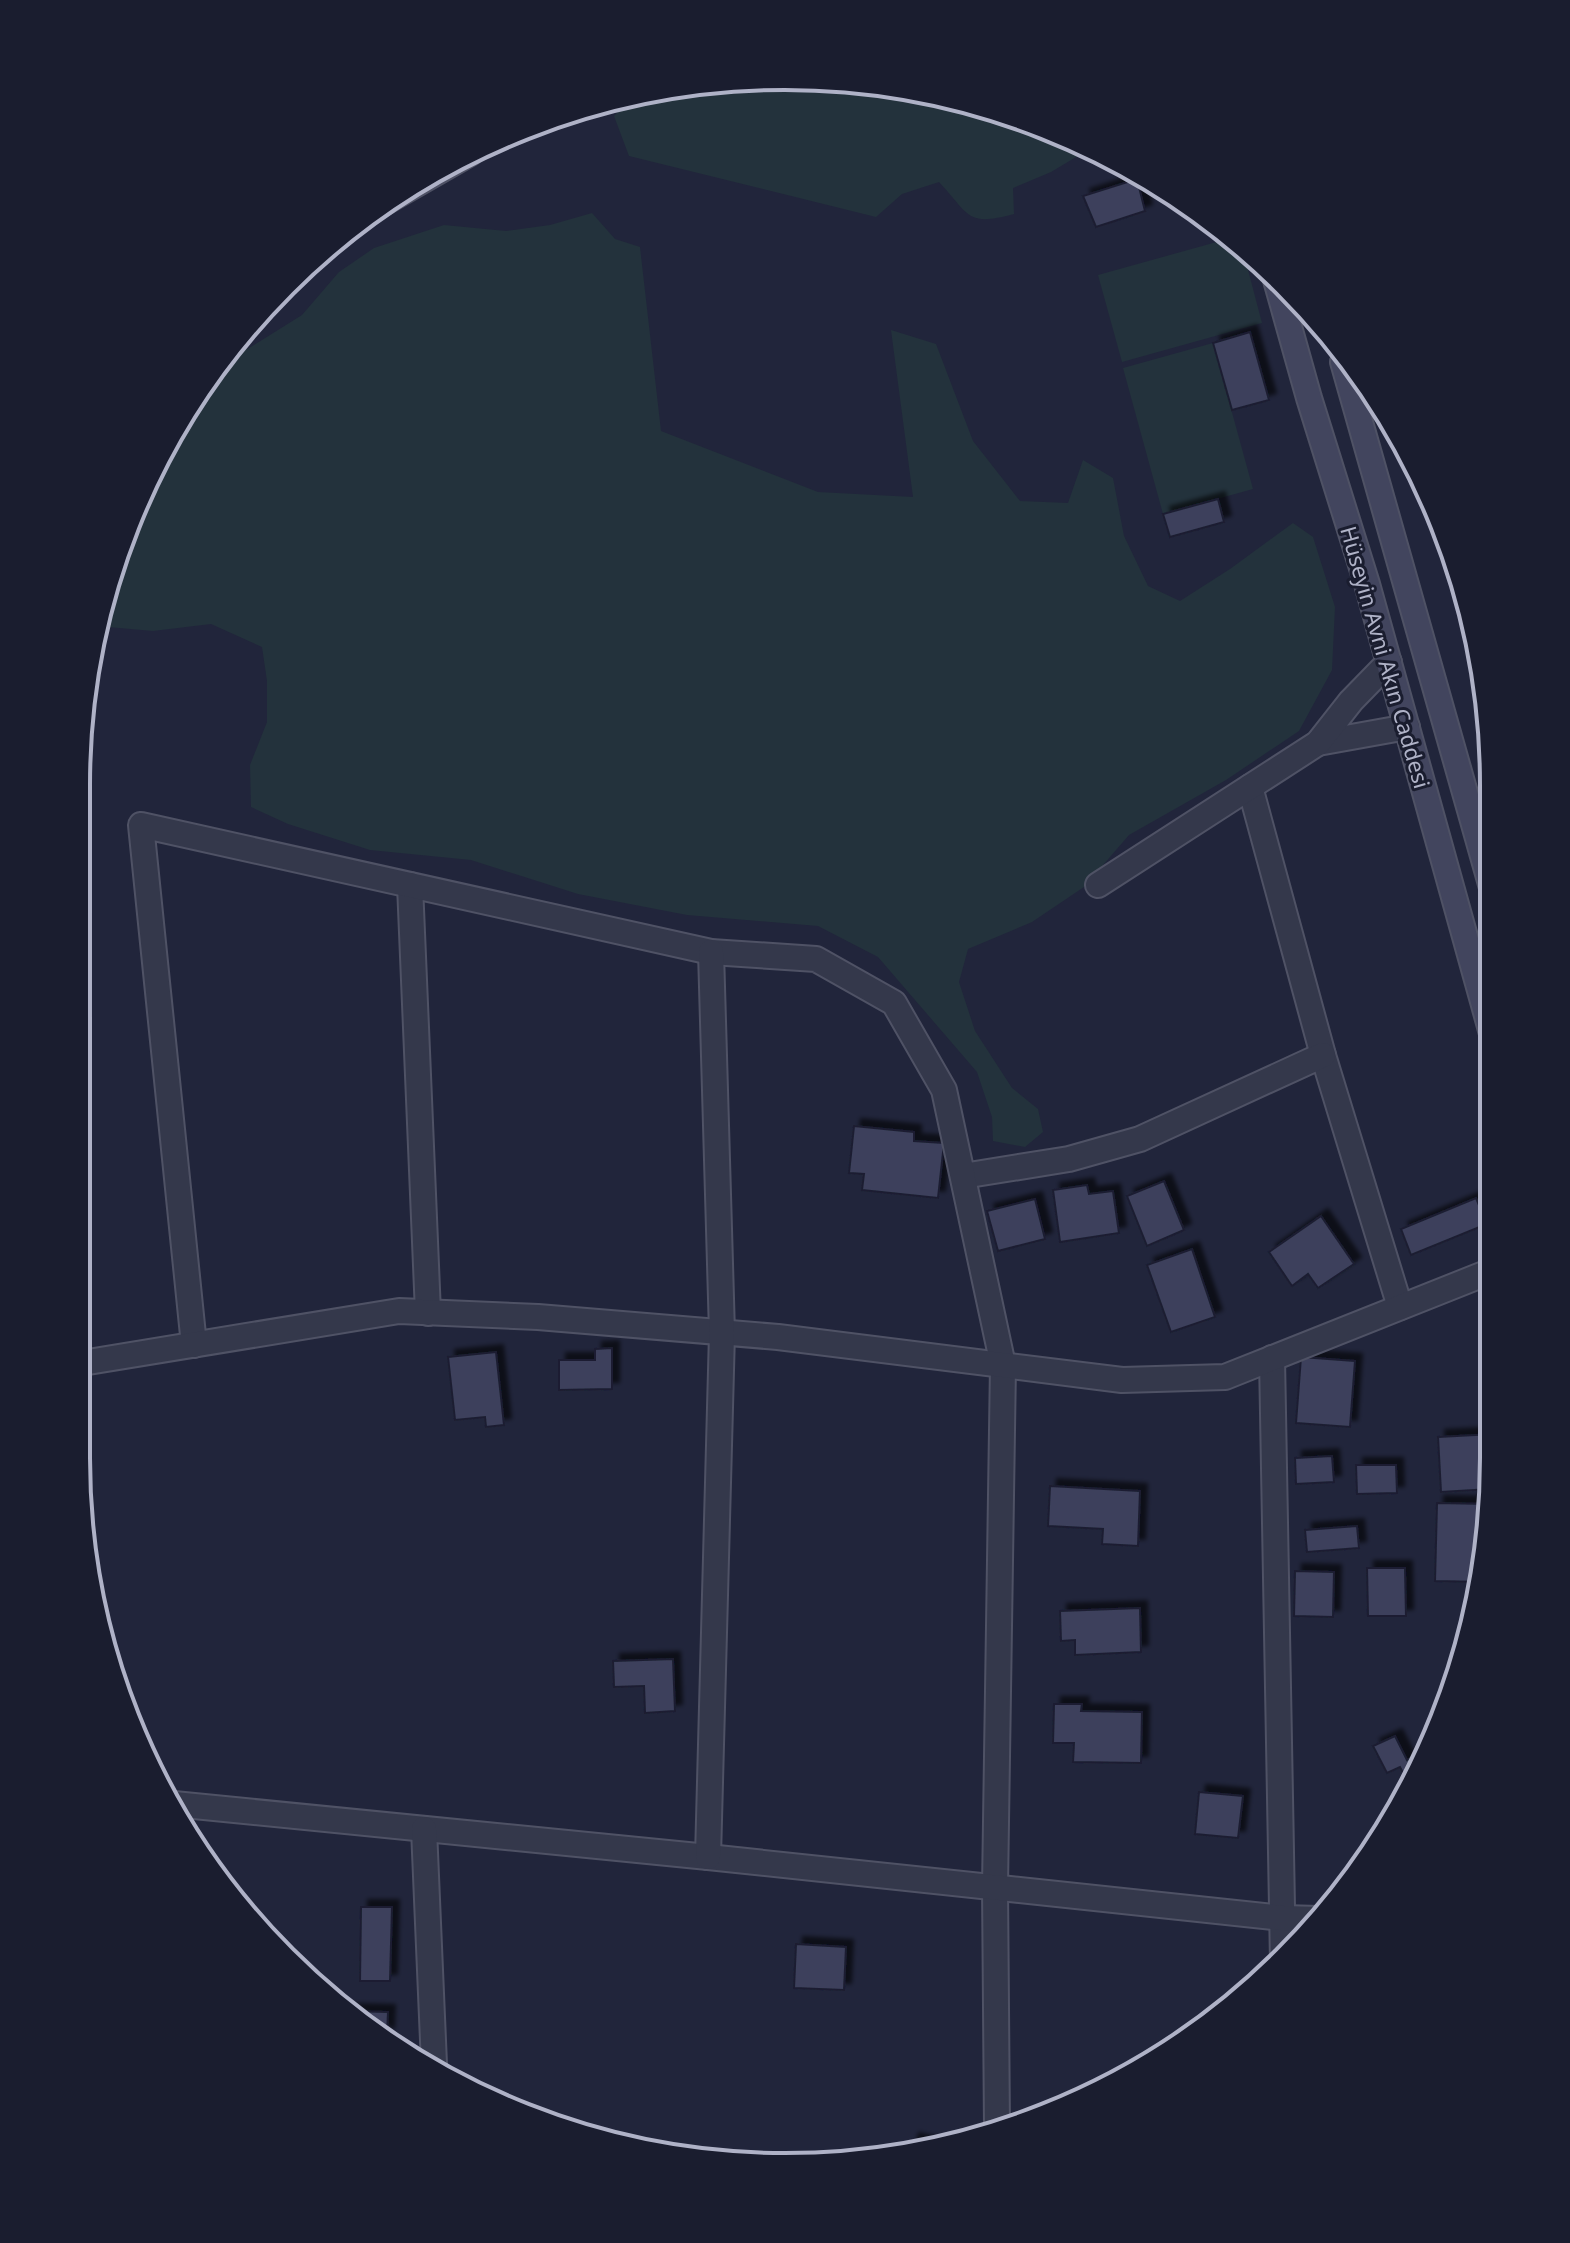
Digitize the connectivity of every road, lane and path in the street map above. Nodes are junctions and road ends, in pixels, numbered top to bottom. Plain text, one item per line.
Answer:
1 (1282, 300) edge
2 (1364, 406) edge
3 (1389, 662) junction
4 (1407, 727) junction
5 (1318, 743) junction
6 (1250, 787) junction
7 (1480, 824) edge
8 (410, 885) junction
9 (1098, 885) dead end
10 (711, 952) junction
11 (1480, 990) edge
12 (1323, 1055) junction
13 (963, 1176) junction
14 (1480, 1276) edge
15 (1400, 1307) junction
16 (428, 1313) junction
17 (722, 1333) junction
18 (194, 1345) junction
19 (1272, 1358) junction
20 (90, 1362) edge
21 (1003, 1365) junction
22 (184, 1808) edge
23 (424, 1829) junction
24 (708, 1857) junction
25 (995, 1887) junction
26 (1283, 1918) junction
27 (1305, 1919) edge
28 (1283, 1942) edge
29 (434, 2058) edge
30 (997, 2119) edge

1 - 3 main road, Hüseyin Avni Akın Caddesi
2 - 7 main road, Hüseyin Avni Akın Caddesi
3 - 4 main road, Hüseyin Avni Akın Caddesi
3 - 5 street
4 - 5 street
4 - 11 main road, Hüseyin Avni Akın Caddesi
5 - 6 street
6 - 9 street
6 - 12 street
8 - 10 street
8 - 16 street
8 - 18 street
10 - 13 street
10 - 17 street
12 - 13 street
12 - 15 street
13 - 21 street
14 - 15 street
15 - 19 street
16 - 17 street
16 - 18 street
17 - 21 street
17 - 24 street
18 - 20 street
19 - 21 street
19 - 26 street
21 - 25 street
22 - 23 street
23 - 24 street
23 - 29 street
24 - 25 street
25 - 26 street
25 - 30 street
26 - 27 street
26 - 28 street

